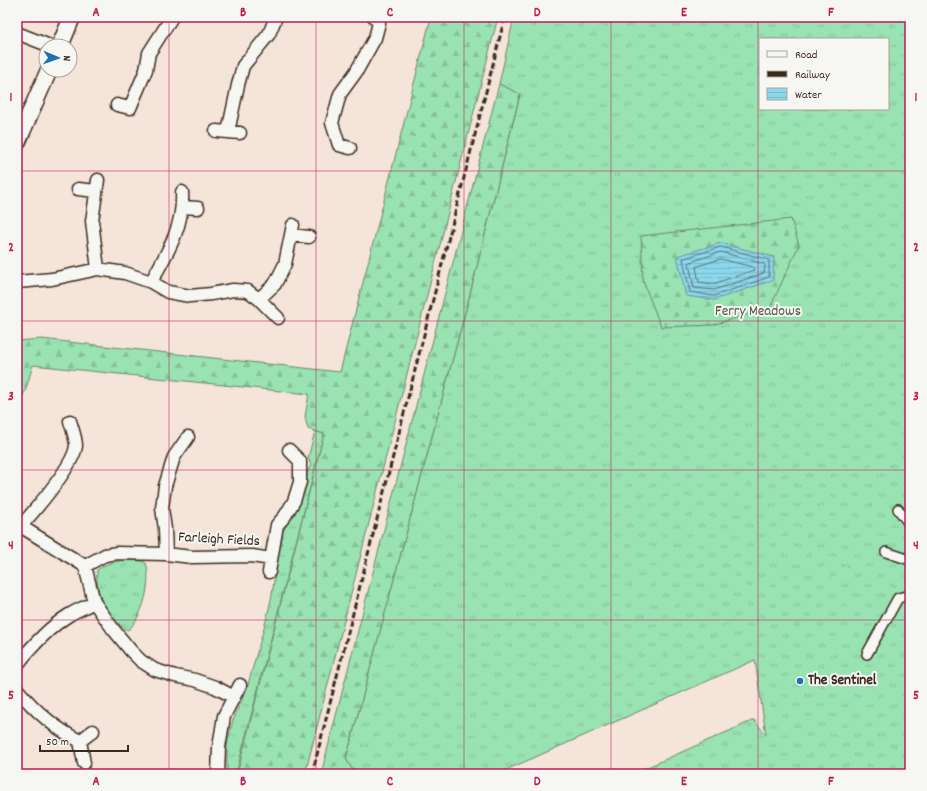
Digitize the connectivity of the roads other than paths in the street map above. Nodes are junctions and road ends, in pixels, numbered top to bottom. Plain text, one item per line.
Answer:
1 (72, 17) edge
2 (172, 17) edge
3 (276, 17) edge
4 (374, 17) edge
5 (17, 33) edge
6 (63, 38) edge
7 (38, 41) edge
8 (45, 78) edge
9 (117, 105) dead end
10 (240, 133) dead end
11 (17, 143) edge
12 (340, 148) dead end
13 (78, 189) dead end
14 (182, 192) dead end
15 (183, 206) junction
16 (198, 208) dead end
17 (309, 237) dead end
18 (98, 269) junction
19 (17, 282) edge
20 (151, 282) junction
21 (259, 298) junction
22 (278, 318) dead end
23 (70, 421) dead end
24 (188, 437) dead end
25 (289, 450) dead end
26 (898, 509) dead end
27 (19, 525) edge
28 (910, 525) edge
29 (886, 552) dead end
30 (166, 554) junction
31 (271, 560) junction
32 (910, 560) edge
33 (86, 566) junction
34 (269, 572) dead end
35 (910, 595) edge
36 (94, 602) junction
37 (867, 654) dead end
38 (17, 665) edge
39 (240, 685) dead end
40 (17, 689) edge
41 (234, 697) junction
42 (93, 731) dead end
43 (80, 741) junction
44 (84, 762) dead end
45 (218, 774) edge

1 - 6 street
2 - 9 street
3 - 10 street
4 - 12 street
5 - 7 street
8 - 11 street
13 - 18 street
14 - 15 street
15 - 16 street
15 - 20 street
17 - 21 street
18 - 19 street
18 - 20 street
20 - 21 street
21 - 22 street
23 - 27 street
24 - 30 street, Farleigh Fields
25 - 31 street, Farleigh Fields
26 - 28 street
27 - 33 street
29 - 32 street
30 - 31 street, Farleigh Fields
30 - 33 street, Farleigh Fields
31 - 34 street, Farleigh Fields
33 - 36 street
35 - 37 street
36 - 38 street
36 - 41 street
39 - 41 street
40 - 43 street
41 - 45 street
42 - 43 street
43 - 44 street

